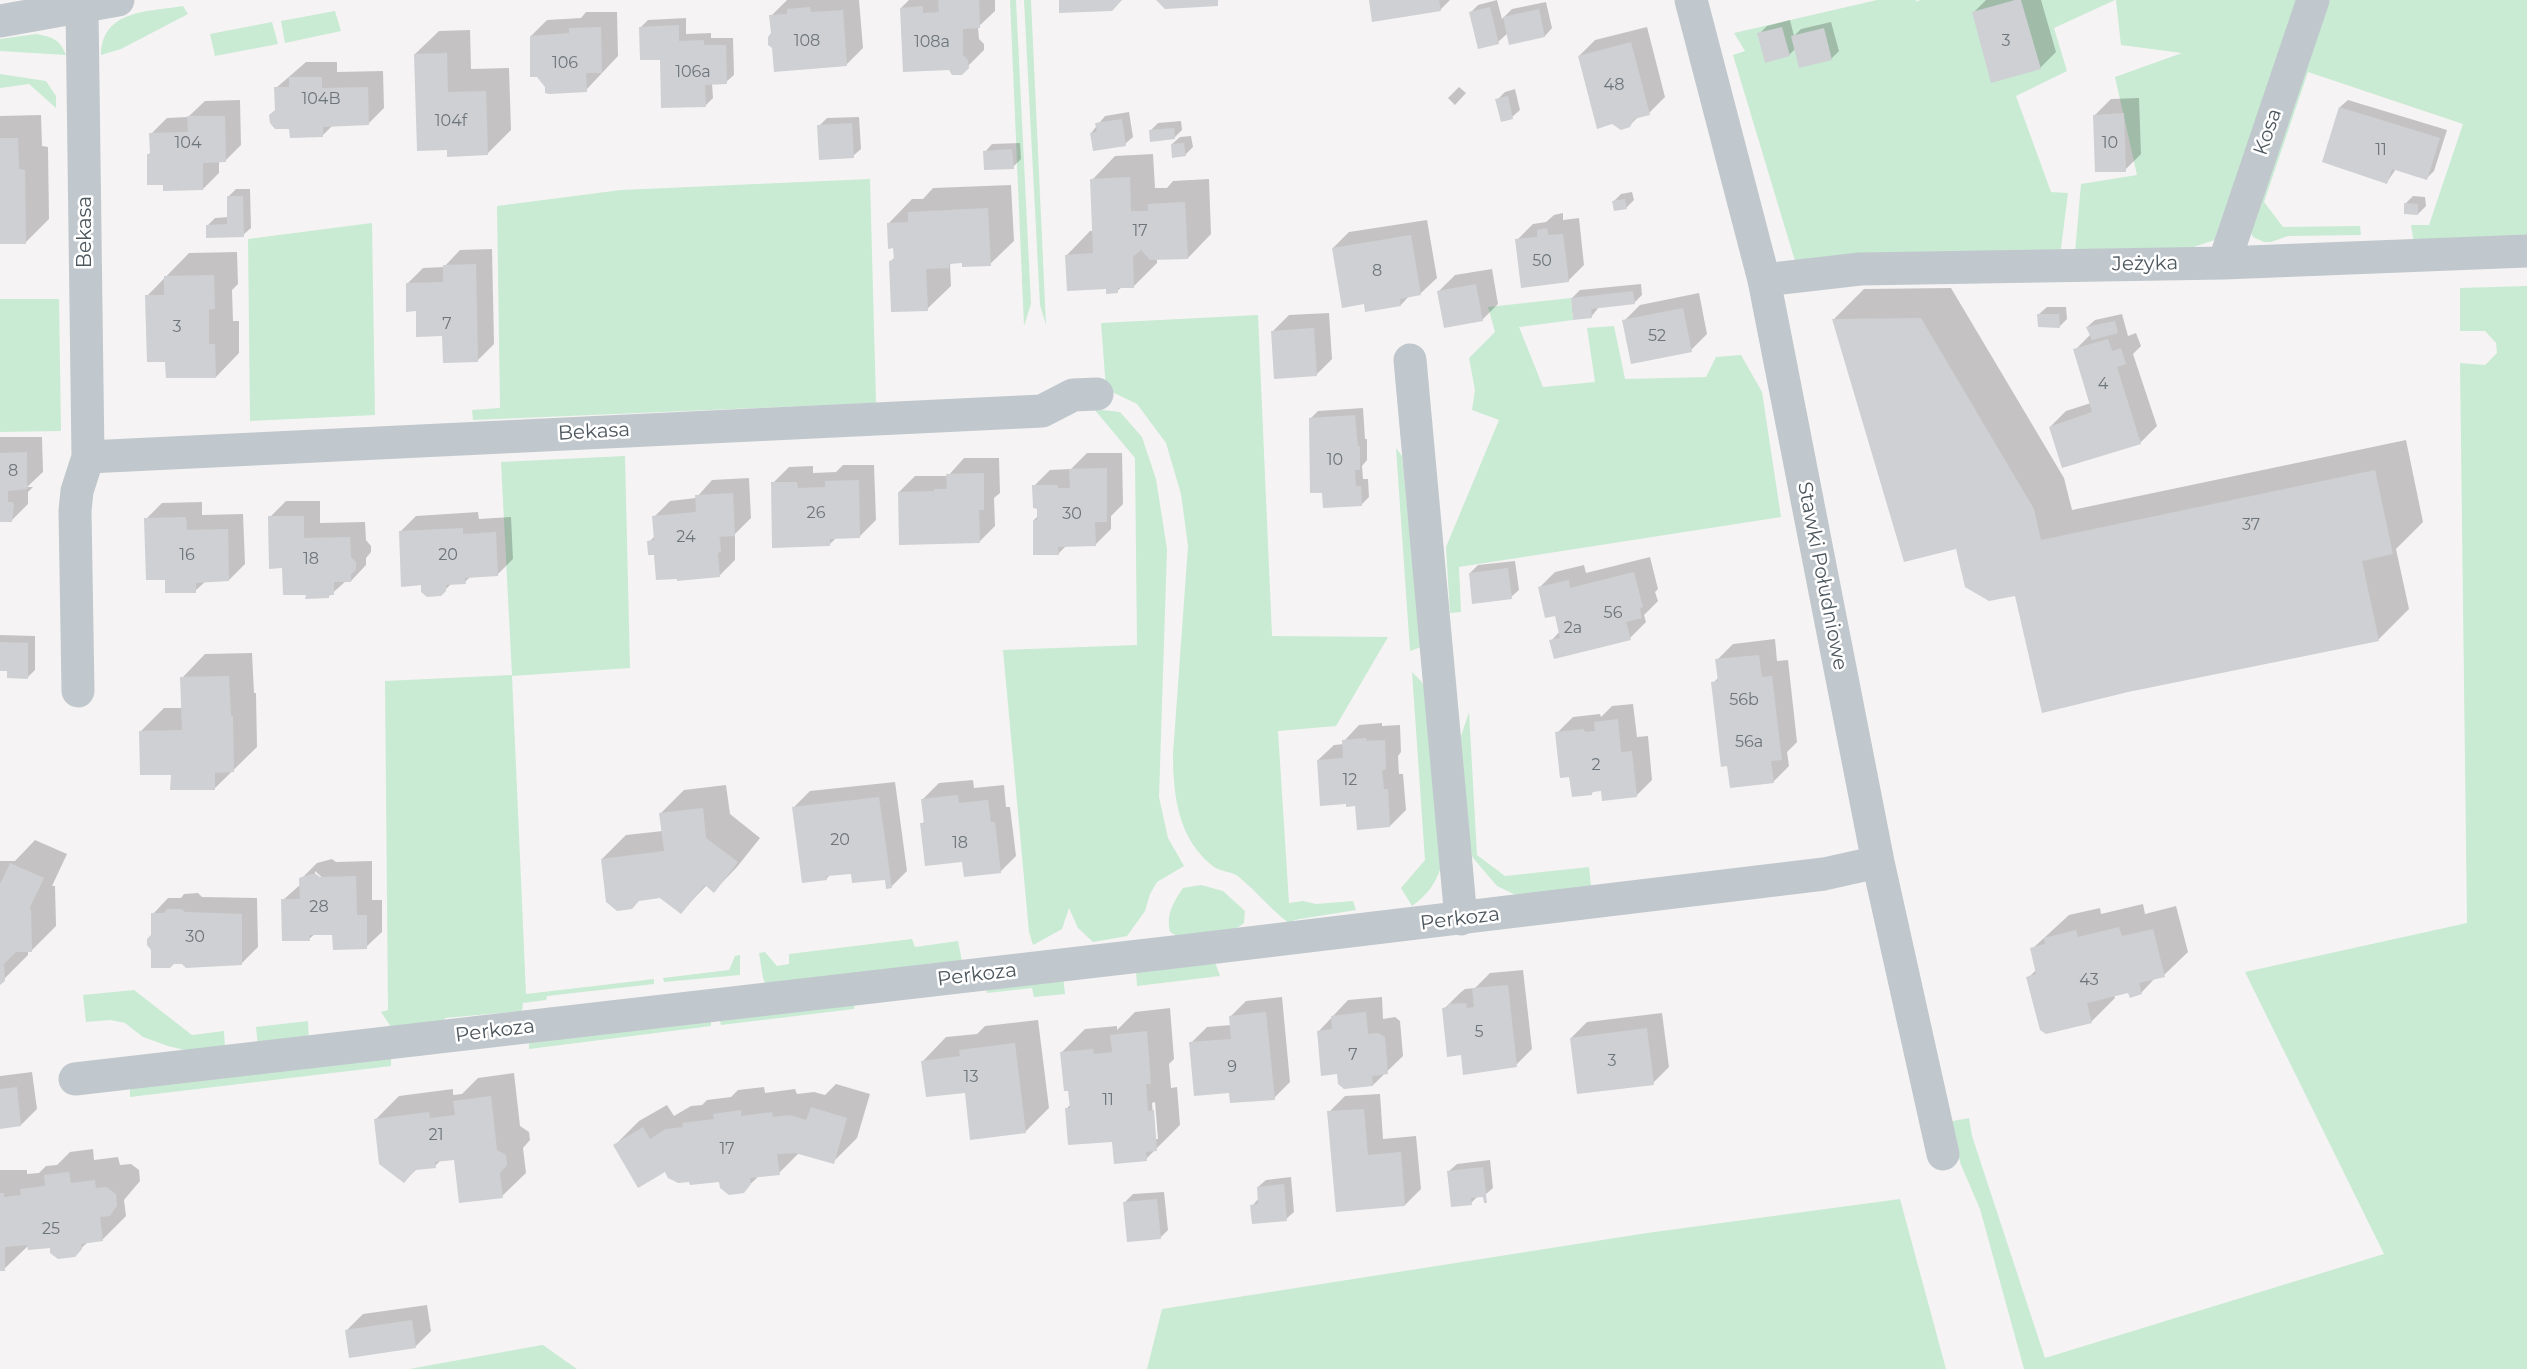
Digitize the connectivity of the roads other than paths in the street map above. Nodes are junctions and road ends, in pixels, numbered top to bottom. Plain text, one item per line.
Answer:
1 (118, 0) edge
2 (1691, 0) edge
3 (2313, 0) edge
4 (82, 8) junction
5 (0, 21) edge
6 (2527, 251) edge
7 (2224, 263) junction
8 (1764, 280) junction
9 (1410, 360) dead end
10 (1097, 394) dead end
11 (88, 457) junction
12 (78, 691) dead end
13 (1878, 862) junction
14 (1461, 919) junction
15 (75, 1079) dead end
16 (1943, 1154) dead end

1 - 4 street
2 - 8 street, Stawki Południowe
3 - 7 street, Kosa
4 - 5 street
4 - 11 street, Bekasa
6 - 7 street, Jeżyka
7 - 8 street, Jeżyka
8 - 13 street, Stawki Południowe
9 - 14 street
10 - 11 street, Bekasa
11 - 12 street, Bekasa
13 - 14 street, Perkoza
13 - 16 street, Stawki Południowe
14 - 15 street, Perkoza

